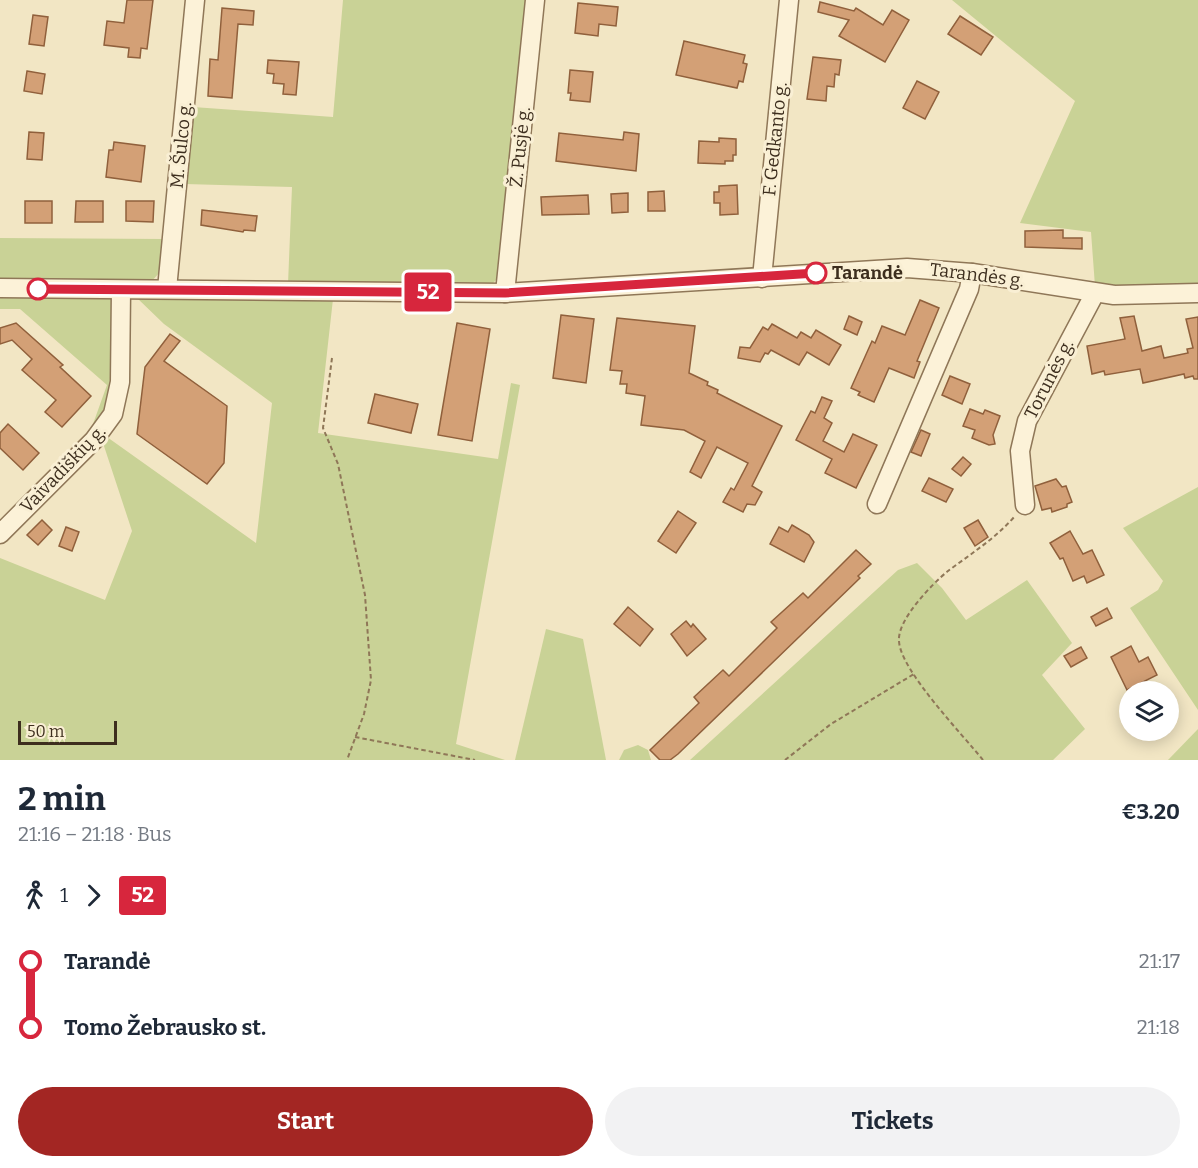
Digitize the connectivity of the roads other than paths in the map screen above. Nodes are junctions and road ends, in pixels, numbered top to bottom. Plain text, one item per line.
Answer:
1 (195, 0) edge
2 (535, 0) edge
3 (789, 0) edge
4 (972, 273) junction
5 (762, 278) junction
6 (0, 288) edge
7 (167, 289) junction
8 (121, 290) junction
9 (505, 293) junction
10 (1095, 293) junction
11 (1198, 293) edge
12 (877, 504) dead end
13 (1025, 505) road end
14 (0, 534) edge

1 - 7 street, M. Šulco g.
2 - 9 street, Ž. Pusjė g.
3 - 5 street, F. Gedkanto g.
4 - 5 street, Tarandės g.
4 - 10 street, Tarandės g.
4 - 12 street
5 - 9 street, Tarandės g.
6 - 8 street, Tarandės g.
7 - 8 street, Tarandės g.
7 - 9 street, Tarandės g.
8 - 14 street, Vaivadiškių g.
10 - 11 street, Tarandės g.
10 - 13 street, Torunės g.

